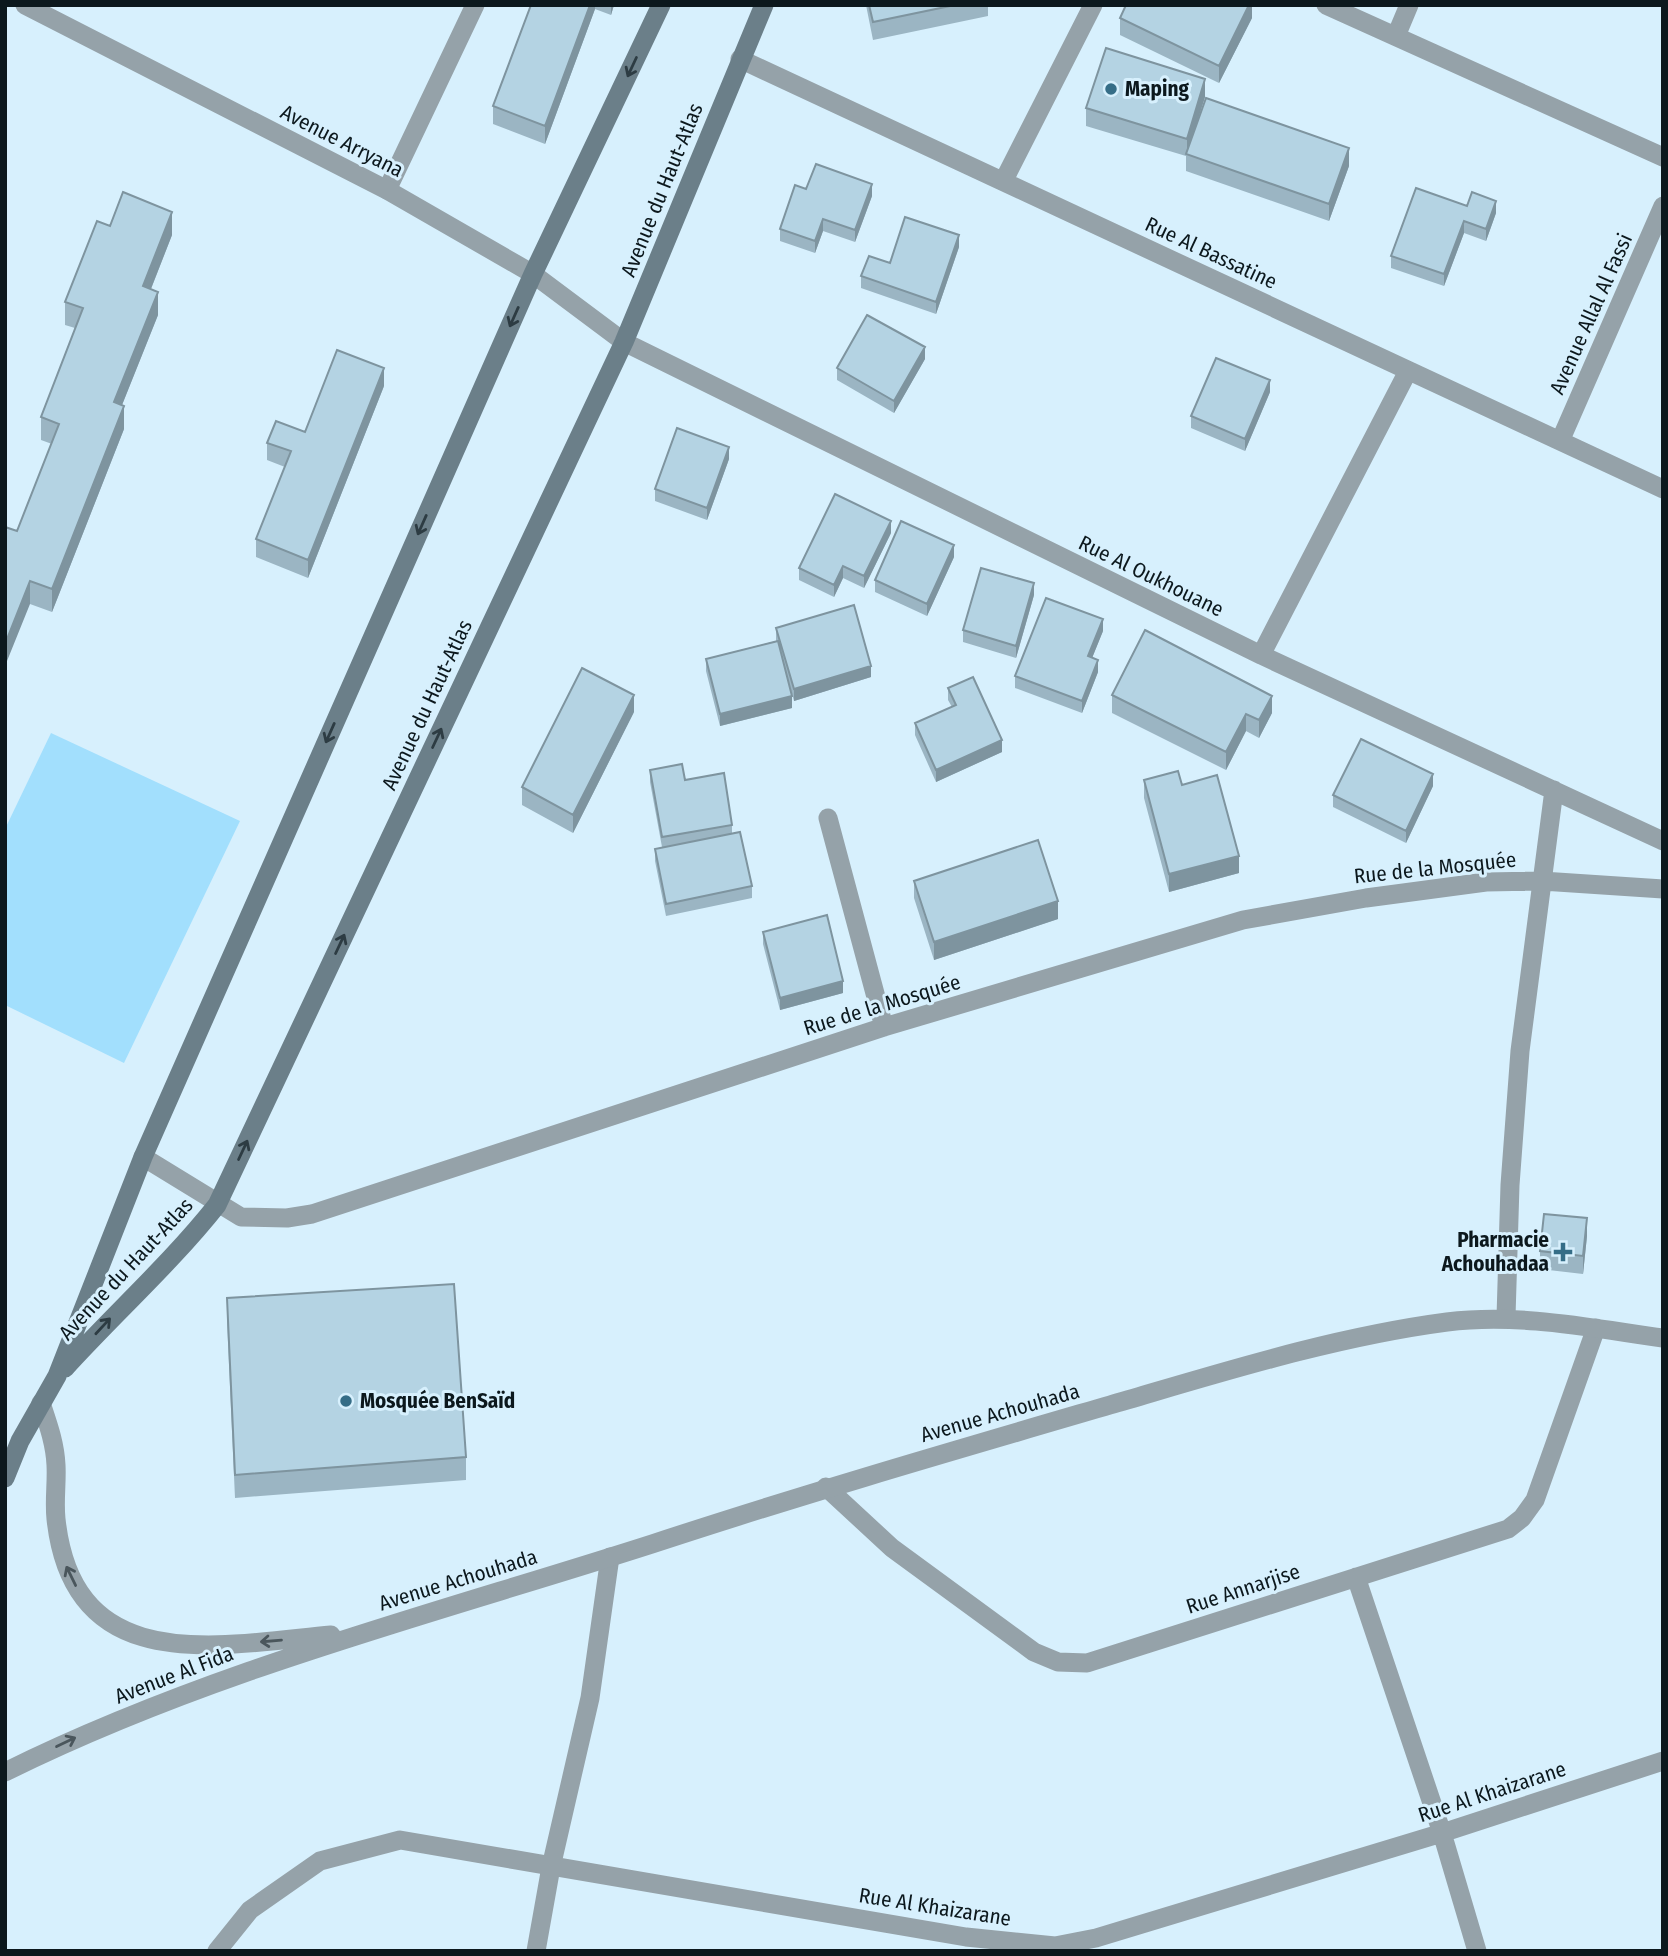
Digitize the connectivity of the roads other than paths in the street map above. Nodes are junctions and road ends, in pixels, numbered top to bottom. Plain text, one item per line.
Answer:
1 (24, 5) edge
2 (475, 5) edge
3 (662, 5) edge
4 (764, 5) edge
5 (1093, 5) edge
6 (1326, 5) edge
7 (1409, 5) edge
8 (1396, 36) junction
9 (740, 59) junction
10 (1663, 157) edge
11 (1004, 180) junction
12 (387, 190) junction
13 (1663, 206) edge
14 (533, 274) junction
15 (624, 342) junction
16 (1408, 371) junction
17 (1561, 439) junction
18 (1663, 489) edge
19 (1261, 655) junction
20 (1554, 790) junction
21 (828, 818) dead end
22 (1663, 841) edge
23 (1542, 881) junction
24 (1663, 890) edge
25 (884, 1027) junction
26 (143, 1157) junction
27 (217, 1205) junction
28 (1506, 1317) junction
29 (1596, 1328) junction
30 (1663, 1338) edge
31 (57, 1376) junction
32 (41, 1403) junction
33 (5, 1478) edge
34 (826, 1487) junction
35 (610, 1557) junction
36 (1356, 1577) junction
37 (363, 1632) junction
38 (1663, 1761) edge
39 (5, 1772) edge
40 (1442, 1833) junction
41 (551, 1867) junction
42 (216, 1951) edge
43 (536, 1951) edge
44 (1477, 1951) edge

1 - 12 street, Avenue Arryana
2 - 12 street
3 -> 14 main road, Avenue du Haut-Atlas
4 - 9 main road, Avenue du Haut-Atlas
5 - 11 street
6 - 8 street
7 - 8 street
8 - 10 street
9 - 11 street, Rue Al Bassatine
9 - 15 main road, Avenue du Haut-Atlas
11 - 16 street, Rue Al Bassatine
12 - 14 street, Avenue Arryana
13 - 17 street, Avenue Allal Al Fassi
14 - 15 street, Avenue Arryana
14 -> 26 main road, Avenue du Haut-Atlas
15 - 19 street, Rue Al Oukhouane
27 -> 15 main road, Avenue du Haut-Atlas
16 - 17 street, Rue Al Bassatine
16 - 19 street
17 - 18 street, Rue Al Bassatine
19 - 20 street, Rue Al Oukhouane
20 - 22 street, Rue Al Oukhouane
20 - 23 street
21 - 25 street
23 - 24 street, Rue de la Mosquée
23 - 25 street, Rue de la Mosquée
23 - 28 street
25 - 27 street, Rue de la Mosquée
26 - 27 street, Rue de la Mosquée
26 - 31 main road, Avenue du Haut-Atlas
31 -> 27 main road, Avenue du Haut-Atlas
28 - 29 street, Avenue Achouhada
28 - 34 street, Avenue Achouhada
29 - 30 street, Avenue Achouhada
29 - 36 street, Rue Annarjise
31 - 32 main road, Avenue du Haut-Atlas
32 - 33 main road, Avenue du Haut-Atlas
37 -> 32 street
34 - 35 street, Avenue Achouhada
34 - 36 street, Rue Annarjise
35 - 37 street, Avenue Achouhada
35 - 41 street
36 - 40 street
39 -> 37 street, Avenue Al Fida
38 - 40 street, Rue Al Khaizarane
40 - 41 street, Rue Al Khaizarane
40 - 44 street
41 - 42 street, Rue Al Khaizarane
41 - 43 street

